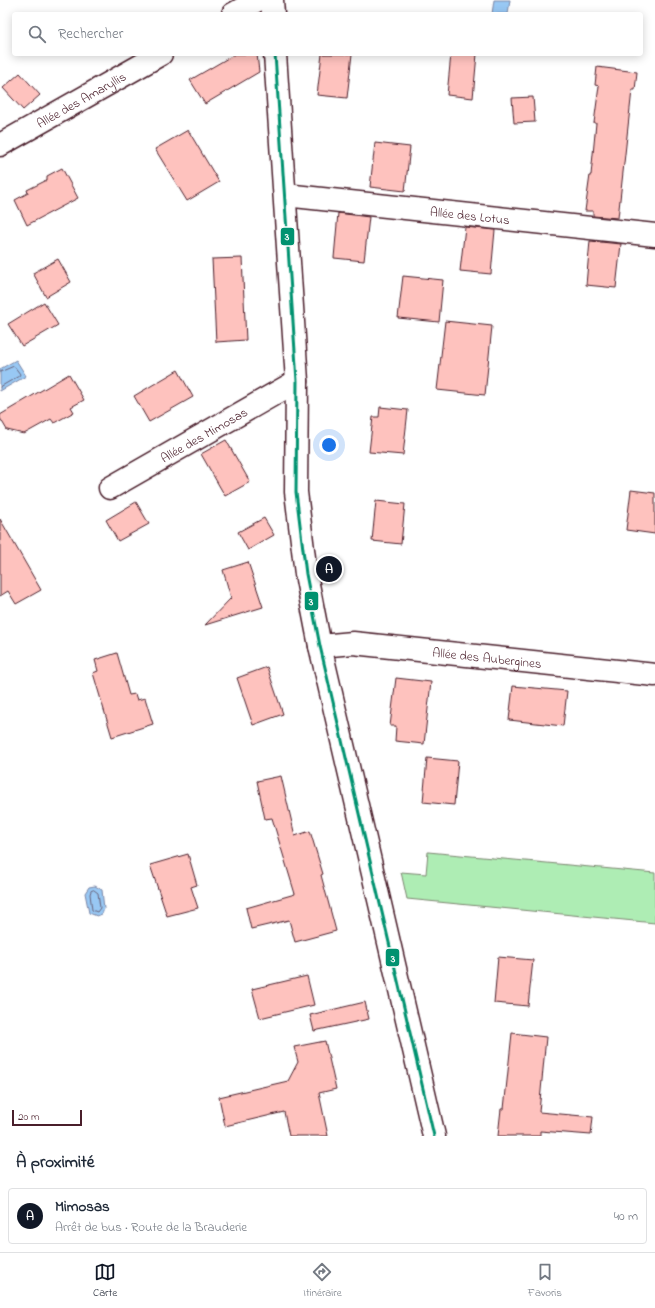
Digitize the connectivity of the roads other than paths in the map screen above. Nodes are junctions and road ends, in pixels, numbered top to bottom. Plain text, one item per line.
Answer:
1 (258, 0) edge
2 (272, 0) edge
3 (237, 12) edge
4 (272, 12) edge
5 (158, 56) edge
6 (275, 56) edge
7 (0, 144) edge
8 (284, 195) junction
9 (655, 236) edge
10 (297, 381) junction
11 (110, 488) dead end
12 (320, 646) junction
13 (655, 675) edge
14 (434, 1136) edge

1 - 3 street
2 - 4 street
5 - 7 street, Allée des Amaryllis
6 - 8 street
8 - 9 street, Allée des Lotus
8 - 10 street
10 - 11 street, Allée des Mimosas
10 - 12 street
12 - 13 street, Allée des Aubergines
12 - 14 street

